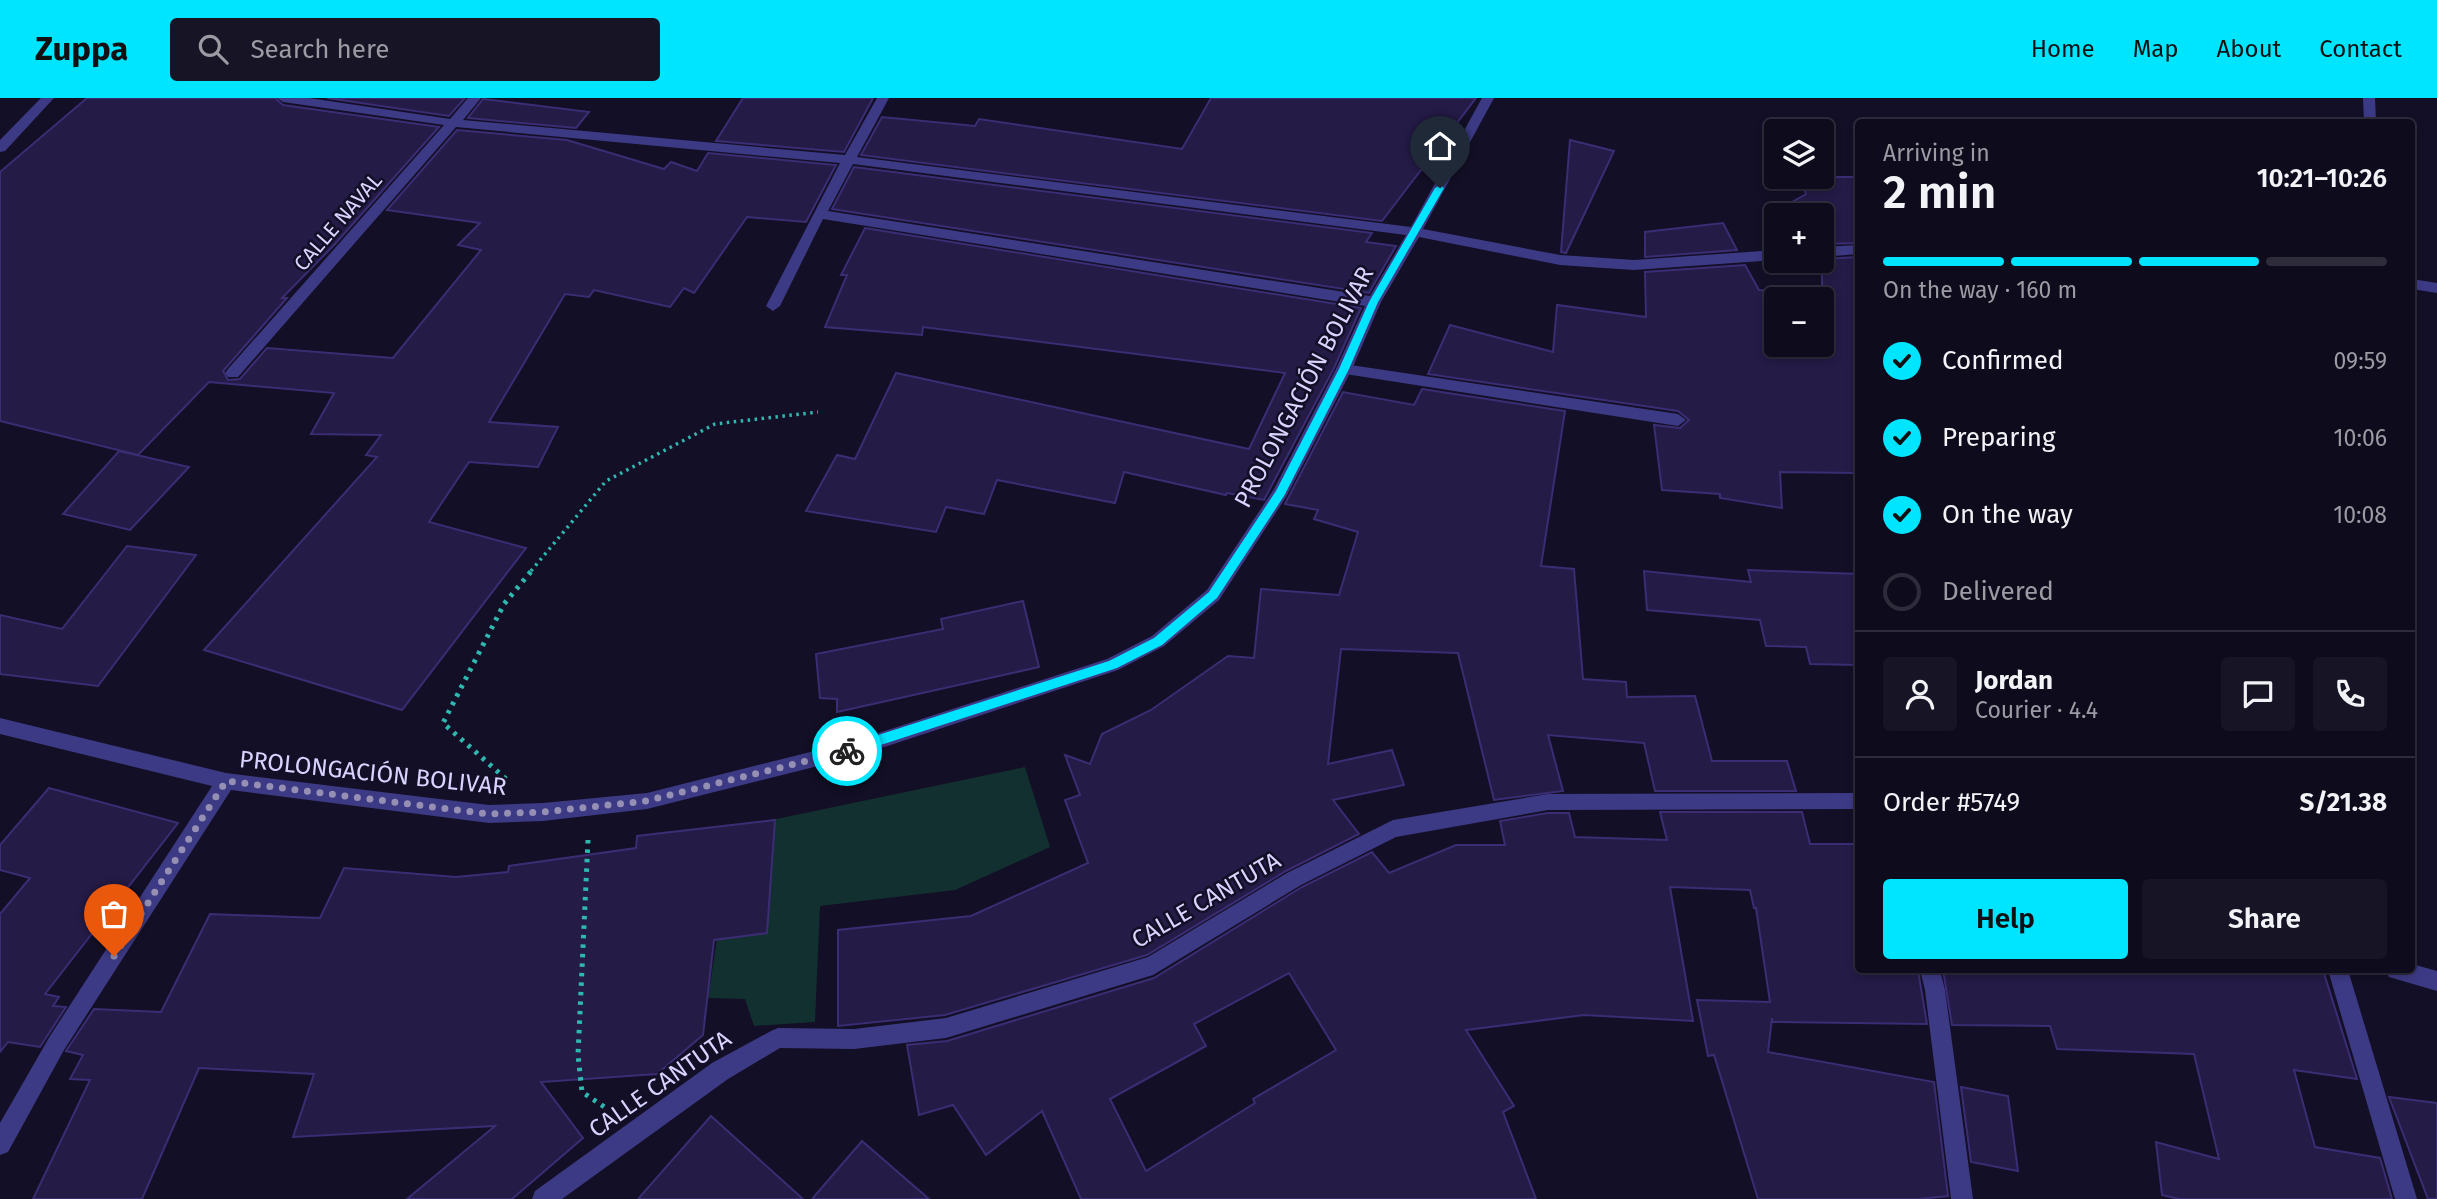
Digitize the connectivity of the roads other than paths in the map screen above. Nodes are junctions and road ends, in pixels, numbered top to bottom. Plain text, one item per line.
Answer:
1 (48, 98) edge
2 (283, 98) edge
3 (475, 98) edge
4 (883, 98) edge
5 (1488, 98) edge
6 (2369, 98) edge
7 (2370, 119) edge
8 (454, 123) junction
9 (0, 148) edge
10 (850, 160) junction
11 (819, 214) junction
12 (1415, 232) junction
13 (1855, 250) edge
14 (1834, 251) edge
15 (1764, 256) edge
16 (2415, 284) edge
17 (2437, 288) edge
18 (1374, 302) junction
19 (773, 306) dead end
20 (1344, 369) junction
21 (233, 373) dead end
22 (1678, 420) dead end
23 (0, 726) edge
24 (226, 781) junction
25 (1855, 801) edge
26 (1931, 973) edge
27 (2339, 973) edge
28 (2407, 973) edge
29 (2437, 981) edge
30 (0, 1144) edge
31 (543, 1199) edge
32 (1962, 1199) edge
33 (2406, 1199) edge

1 - 9 street
2 - 8 street
3 - 8 street, CALLE NAVAL
4 - 10 street
5 - 12 street, PROLONGACIÓN BOLIVAR
6 - 7 street
8 - 10 street
8 - 21 street, CALLE NAVAL
10 - 11 street
10 - 12 street
11 - 18 street
11 - 19 street
12 - 15 street
12 - 18 street, PROLONGACIÓN BOLIVAR
13 - 14 street
16 - 17 street
18 - 20 street, PROLONGACIÓN BOLIVAR
20 - 22 street
20 - 24 street, PROLONGACIÓN BOLIVAR
23 - 24 street, PROLONGACIÓN BOLIVAR
24 - 30 street
25 - 31 street, CALLE CANTUTA
26 - 32 street
27 - 33 street
28 - 29 street

